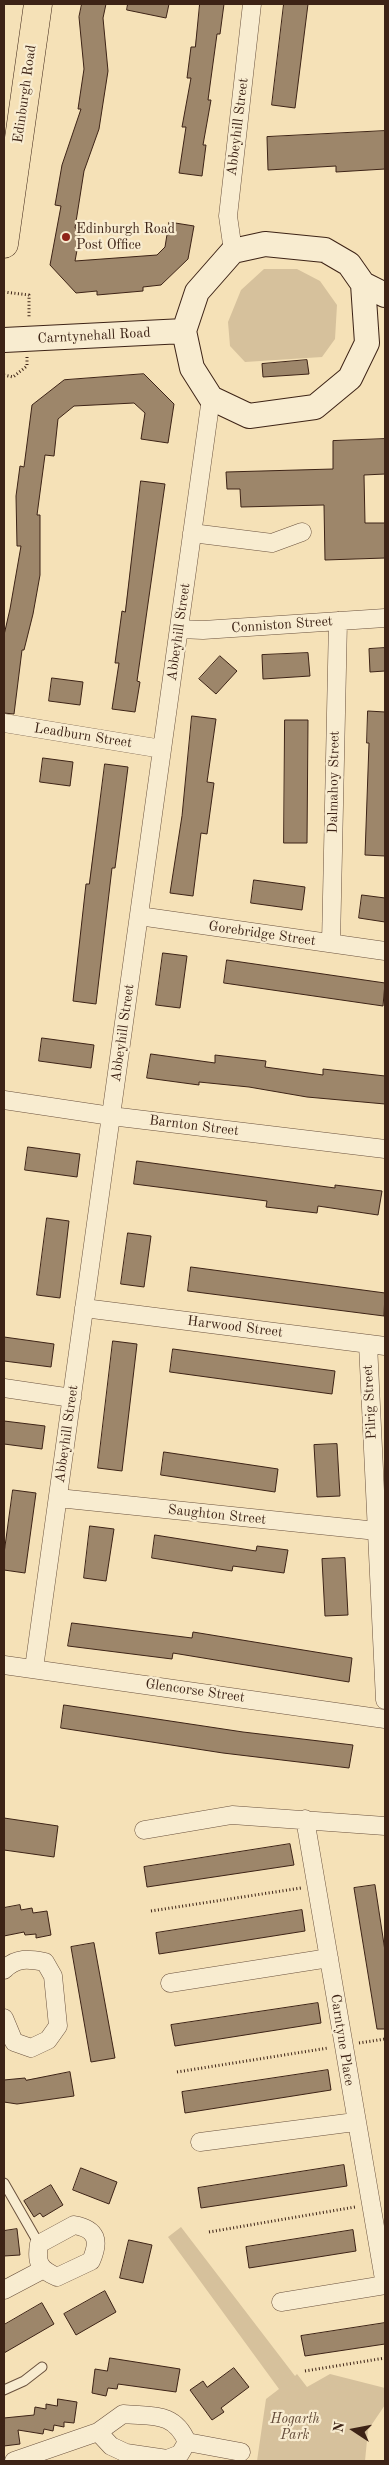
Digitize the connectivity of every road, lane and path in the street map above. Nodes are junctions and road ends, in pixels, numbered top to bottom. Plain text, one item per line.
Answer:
1 (38, 4) edge
2 (252, 4) edge
3 (4, 244) edge
4 (233, 251) junction
5 (363, 284) junction
6 (385, 295) edge
7 (184, 331) junction
8 (376, 336) edge
9 (4, 340) edge
10 (211, 398) junction
11 (302, 532) dead end
12 (192, 533) junction
13 (385, 618) edge
14 (338, 621) junction
15 (179, 629) junction
16 (4, 723) edge
17 (162, 749) junction
18 (138, 916) junction
19 (331, 943) junction
20 (385, 951) edge
21 (4, 1100) edge
22 (111, 1116) junction
23 (385, 1149) edge
24 (84, 1308) junction
25 (368, 1344) junction
26 (385, 1346) edge
27 (4, 1388) edge
28 (72, 1398) junction
29 (58, 1498) junction
30 (377, 1531) junction
31 (4, 1665) edge
32 (34, 1668) junction
33 (385, 1700) edge
34 (385, 1719) edge
35 (305, 1819) junction
36 (385, 1826) edge
37 (144, 1830) dead end
38 (317, 1885) junction
39 (152, 1911) dead end
40 (329, 1958) junction
41 (4, 1970) edge
42 (170, 1983) dead end
43 (4, 2018) edge
44 (385, 2039) edge
45 (343, 2046) junction
46 (177, 2072) dead end
47 (355, 2122) junction
48 (200, 2142) dead end
49 (4, 2183) edge
50 (370, 2204) junction
51 (209, 2232) dead end
52 (39, 2244) junction
53 (42, 2270) junction
54 (385, 2285) edge
55 (4, 2290) edge
56 (282, 2302) dead end
57 (385, 2358) edge
58 (42, 2367) dead end
59 (305, 2371) dead end
60 (4, 2390) edge
61 (98, 2432) junction
62 (187, 2442) junction
63 (241, 2452) dead end
64 (14, 2461) edge

1 - 3 main road, Edinburgh Road
2 - 4 street, Abbeyhill Street
4 - 5 street
4 - 7 street
5 - 6 street
5 - 8 street
7 - 9 street, Carntynehall Road
7 - 10 street
8 - 10 street
10 - 12 street, Abbeyhill Street
11 - 12 street
12 - 15 street, Abbeyhill Street
13 - 14 street, Conniston Street
14 - 15 street, Conniston Street
14 - 19 street, Dalmahoy Street
15 - 17 street, Abbeyhill Street
16 - 17 street, Leadburn Street
17 - 18 street, Abbeyhill Street
18 - 19 street, Gorebridge Street
18 - 22 street, Abbeyhill Street
19 - 20 street, Gorebridge Street
21 - 22 street, Barnton Street
22 - 23 street, Barnton Street
22 - 24 street, Abbeyhill Street
24 - 25 street, Harwood Street
24 - 28 street, Abbeyhill Street
25 - 26 street, Harwood Street
25 - 30 street, Pilrig Street
27 - 28 street
28 - 29 street, Abbeyhill Street
29 - 30 street, Saughton Street
29 - 32 street, Abbeyhill Street
30 - 33 street, Pilrig Street
31 - 32 street, Glencorse Street
32 - 34 street, Glencorse Street
35 - 36 street
35 - 37 street
35 - 38 street, Carntyne Place
38 - 39 path
38 - 40 street, Carntyne Place
40 - 42 street
40 - 45 street, Carntyne Place
41 - 43 street
44 - 45 path
45 - 46 path
45 - 47 street, Carntyne Place
47 - 48 street
47 - 50 street, Carntyne Place
49 - 52 lane
50 - 51 path
50 - 54 street, Carntyne Place
52 - 53 street
52 - 53 street
53 - 55 street
54 - 56 street
57 - 59 path
58 - 60 lane
61 - 62 street
61 - 62 street
61 - 64 street
62 - 63 street

